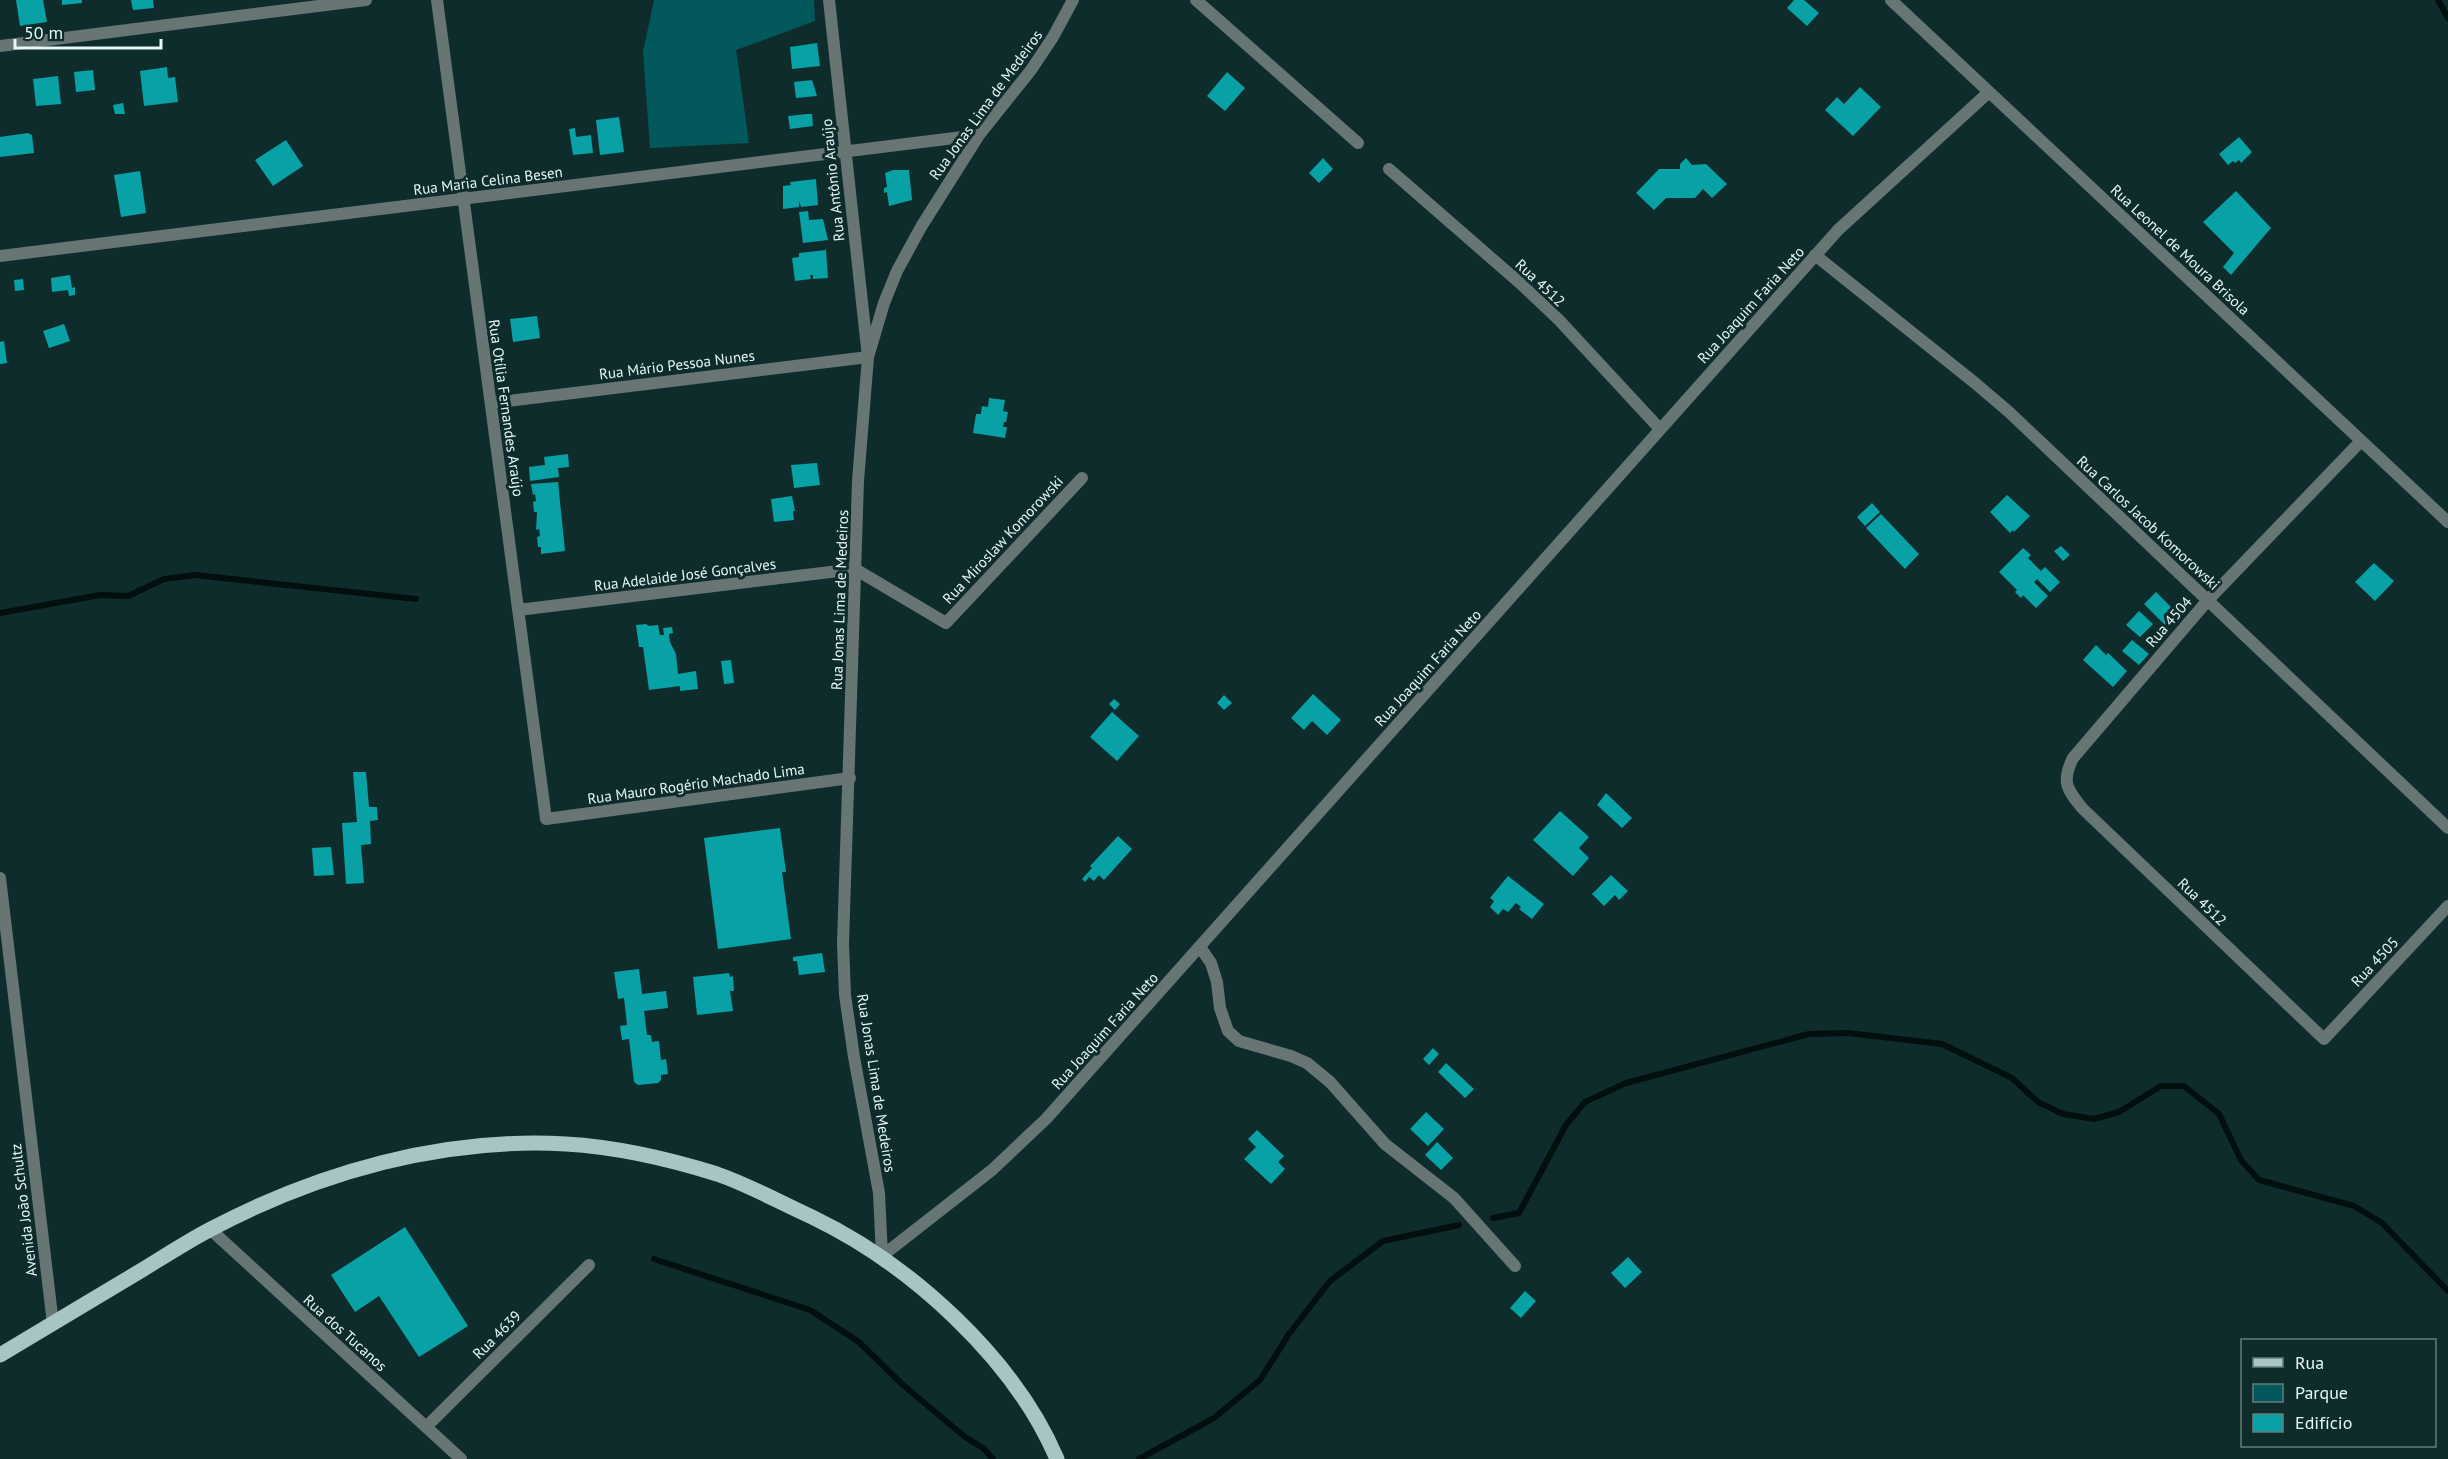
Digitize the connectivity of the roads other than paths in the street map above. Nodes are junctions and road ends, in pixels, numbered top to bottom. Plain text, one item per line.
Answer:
1 (366, 0) edge
2 (437, 0) edge
3 (829, 0) edge
4 (1073, 0) edge
5 (1196, 0) edge
6 (1892, 0) edge
7 (0, 46) edge
8 (1989, 92) junction
9 (979, 135) junction
10 (1358, 143) dead end
11 (845, 152) junction
12 (1389, 169) dead end
13 (463, 199) junction
14 (1815, 255) junction
15 (0, 256) edge
16 (868, 357) junction
17 (491, 403) junction
18 (1660, 429) junction
19 (2361, 441) junction
20 (1082, 478) dead end
21 (2448, 522) edge
22 (855, 569) junction
23 (2208, 600) junction
24 (518, 610) junction
25 (850, 778) junction
26 (2066, 782) joint
27 (546, 819) joint
28 (2448, 828) edge
29 (0, 878) edge
30 (2448, 906) edge
31 (1200, 947) junction
32 (2324, 1039) joint
33 (210, 1229) junction
34 (882, 1256) junction
35 (589, 1265) dead end
36 (1515, 1266) dead end
37 (53, 1324) junction
38 (0, 1356) edge
39 (426, 1427) junction
40 (461, 1459) edge
41 (1058, 1459) edge

1 - 7 street
2 - 13 street, Rua Otília Fernandes Araújo
3 - 11 street, Rua Antônio Araújo
4 - 9 street, Rua Jonas Lima de Medeiros
5 - 10 street
6 - 8 street, Rua Leonel de Moura Brisola
8 - 14 street, Rua Joaquim Faria Neto
8 - 19 street, Rua Leonel de Moura Brisola
9 - 11 street, Rua Maria Celina Besen
9 - 16 street, Rua Jonas Lima de Medeiros
11 - 13 street, Rua Maria Celina Besen
11 - 16 street, Rua Antônio Araújo
12 - 18 street, Rua 4512
13 - 15 street, Rua Maria Celina Besen
13 - 17 street, Rua Otília Fernandes Araújo
14 - 18 street, Rua Joaquim Faria Neto
14 - 23 street, Rua Carlos Jacob Komorowski
16 - 17 street, Rua Mário Pessoa Nunes
16 - 22 street, Rua Jonas Lima de Medeiros
17 - 24 street, Rua Otília Fernandes Araújo
18 - 31 street, Rua Joaquim Faria Neto
19 - 21 street, Rua Leonel de Moura Brisola
19 - 23 street, Rua 4504
20 - 22 street, Rua Miroslaw Komorowski
22 - 24 street, Rua Adelaide José Gonçalves
22 - 25 street, Rua Jonas Lima de Medeiros
23 - 26 street, Rua 4504
23 - 28 street, Rua Carlos Jacob Komorowski
24 - 27 street, Rua Otília Fernandes Araújo
25 - 27 street, Rua Mauro Rogério Machado Lima
25 - 34 street, Rua Jonas Lima de Medeiros
26 - 32 street, Rua 4512
29 - 37 street, Avenida João Schultz
30 - 32 street, Rua 4505
31 - 34 street, Rua Joaquim Faria Neto
31 - 36 street
33 - 34 main road
33 - 37 main road
33 - 39 street, Rua dos Tucanos
34 - 41 main road
35 - 39 street, Rua 4639
37 - 38 main road
39 - 40 street, Rua dos Tucanos

